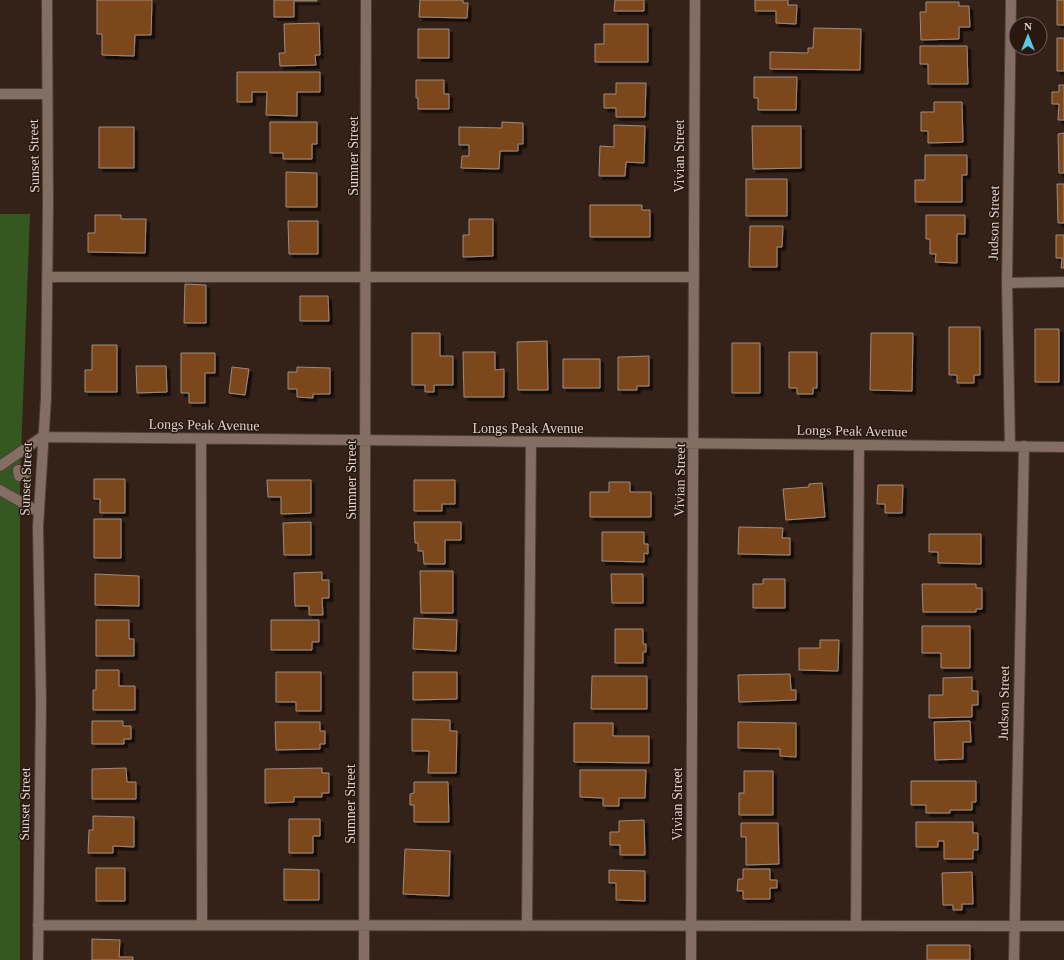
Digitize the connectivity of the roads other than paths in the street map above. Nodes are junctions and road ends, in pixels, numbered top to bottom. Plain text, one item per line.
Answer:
1 (48, 0) edge
2 (366, 0) edge
3 (695, 0) edge
4 (1011, 0) edge
5 (0, 94) edge
6 (47, 94) junction
7 (47, 277) junction
8 (366, 277) junction
9 (693, 277) junction
10 (1064, 282) edge
11 (1007, 284) junction
12 (42, 437) junction
13 (201, 439) junction
14 (365, 441) junction
15 (531, 442) junction
16 (694, 443) junction
17 (859, 445) junction
18 (1010, 446) junction
19 (1024, 446) junction
20 (1064, 447) edge
21 (0, 466) edge
22 (21, 474) dead end
23 (18, 487) dead end
24 (0, 490) edge
25 (39, 512) junction
26 (38, 925) junction
27 (202, 925) junction
28 (364, 926) junction
29 (527, 926) junction
30 (691, 926) junction
31 (856, 926) junction
32 (1013, 926) junction
33 (1064, 926) edge
34 (38, 960) edge
35 (364, 960) edge
36 (691, 960) edge
37 (1014, 960) edge

1 - 6 street, Sunset Street
2 - 8 street, Sumner Street
3 - 9 street, Vivian Street
4 - 11 street, Judson Street
5 - 6 street
6 - 7 street, Sunset Street
7 - 8 street
7 - 12 street, Sunset Street
8 - 9 street
8 - 14 street, Sumner Street
9 - 16 street, Vivian Street
10 - 11 street
11 - 18 street, Judson Street
12 - 13 street, Longs Peak Avenue
12 - 21 street
12 - 25 street, Sunset Street
13 - 14 street, Longs Peak Avenue
13 - 27 street
14 - 15 street, Longs Peak Avenue
14 - 28 street, Sumner Street
15 - 16 street, Longs Peak Avenue
15 - 29 street
16 - 17 street, Longs Peak Avenue
16 - 30 street, Vivian Street
17 - 18 street, Longs Peak Avenue
17 - 31 street
18 - 19 street, Longs Peak Avenue
19 - 20 street, Longs Peak Avenue
19 - 32 street, Judson Street
22 - 23 street
24 - 25 street
25 - 26 street, Sunset Street
26 - 27 street
26 - 34 street, Sunset Street
27 - 28 street
28 - 29 street
28 - 35 street, Sumner Street
29 - 30 street
30 - 31 street
30 - 36 street, Vivian Street
31 - 32 street
32 - 33 street
32 - 37 street, Judson Street

